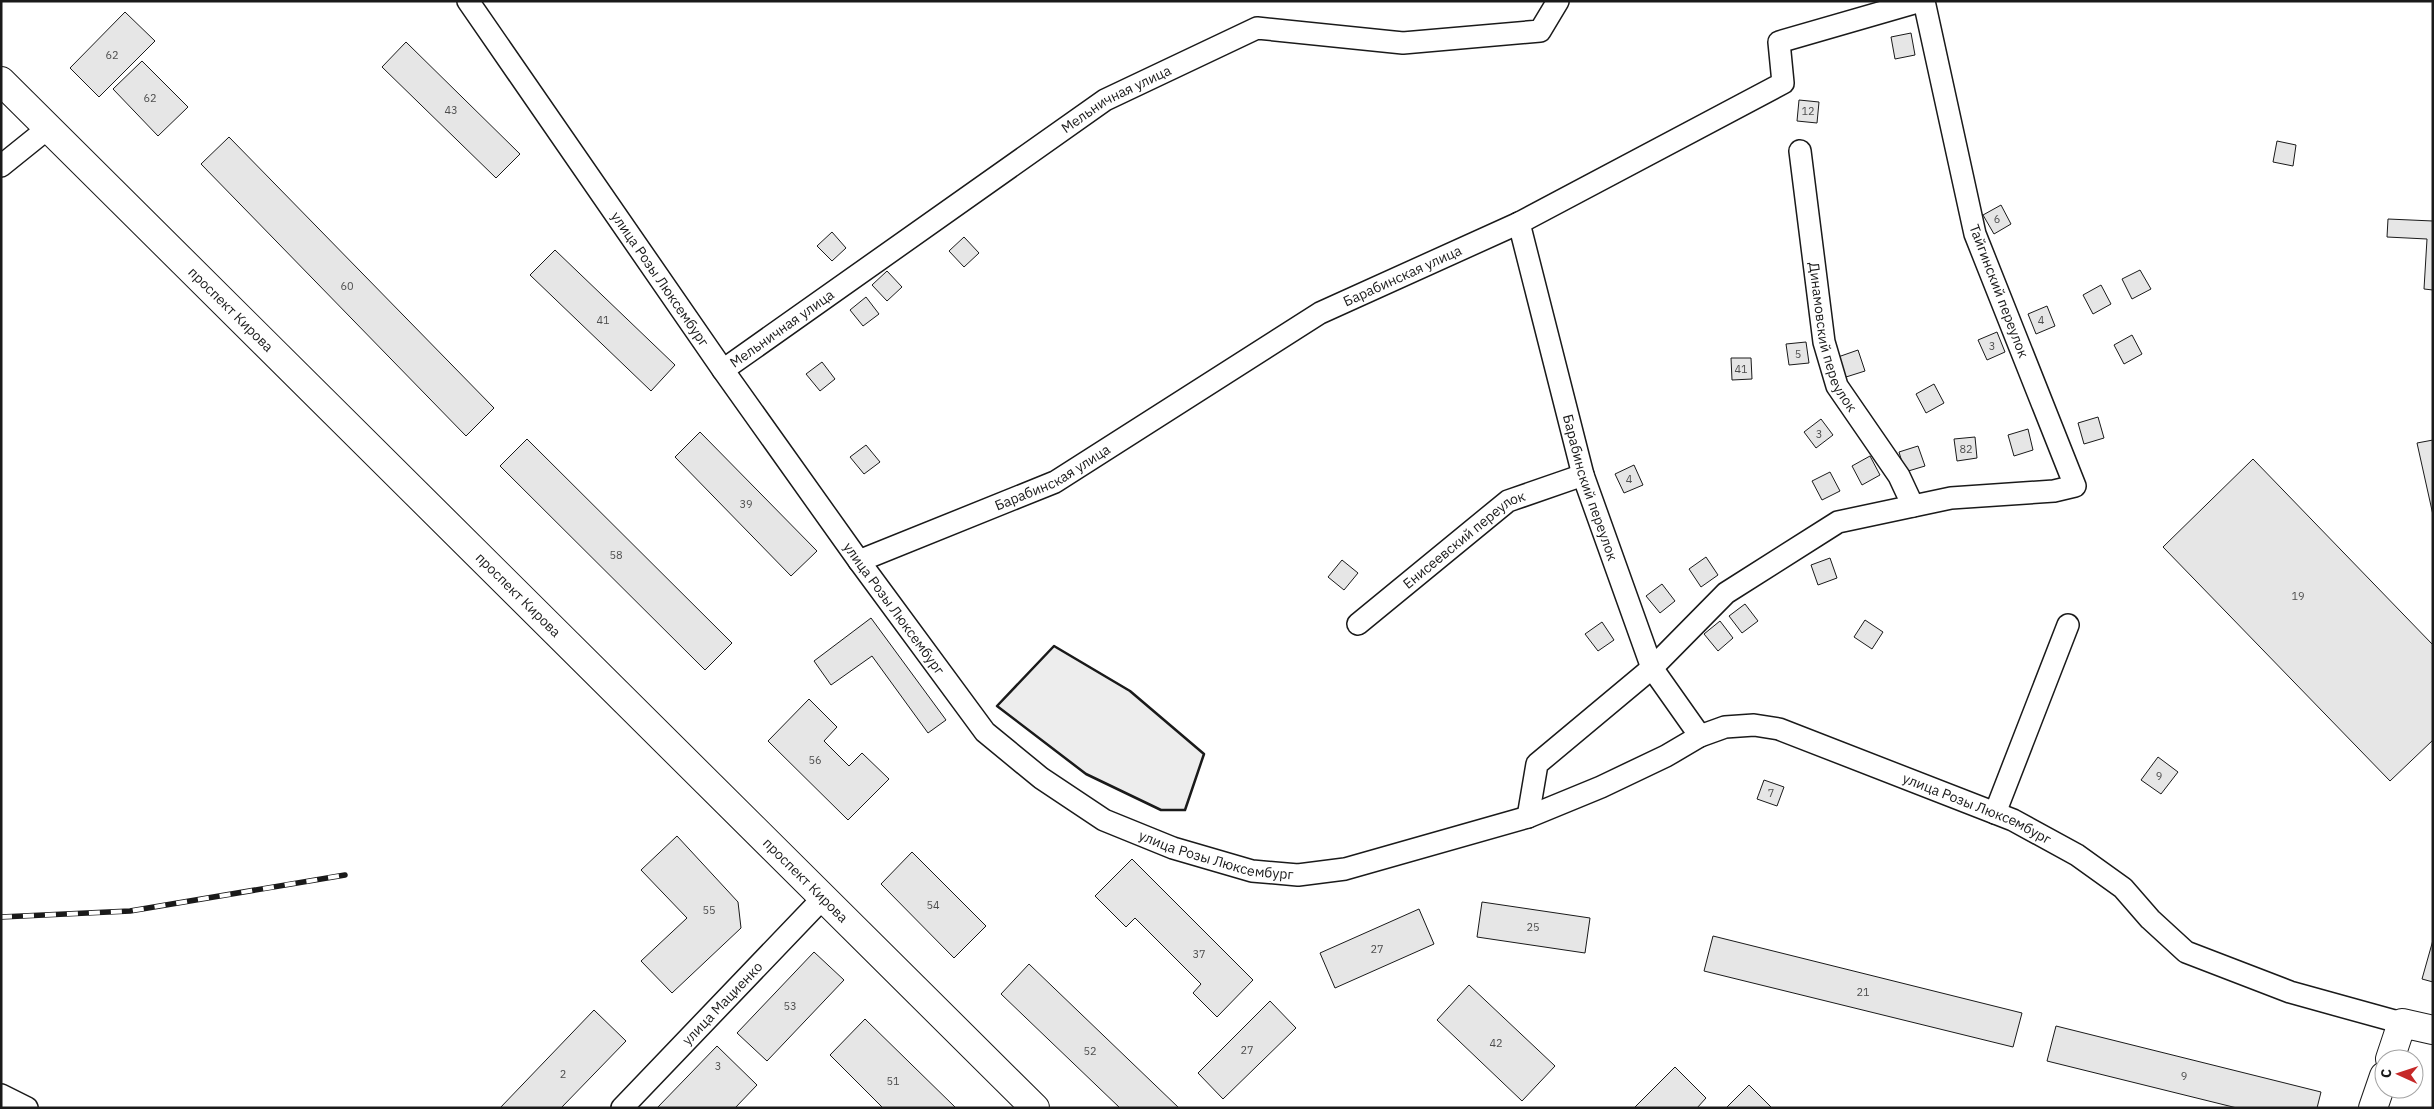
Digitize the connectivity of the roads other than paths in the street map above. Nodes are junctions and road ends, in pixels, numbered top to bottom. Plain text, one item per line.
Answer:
1 (468, 1) edge
2 (1558, 1) edge
3 (1923, 1) edge
4 (1, 81) edge
5 (48, 129) junction
6 (1800, 151) dead end
7 (1, 166) edge
8 (1519, 223) junction
9 (723, 370) junction
10 (1583, 475) junction
11 (1913, 506) junction
12 (859, 561) junction
13 (1358, 624) dead end
14 (2068, 625) dead end
15 (1652, 668) junction
16 (1700, 736) junction
17 (1996, 813) junction
18 (1528, 817) junction
19 (823, 898) junction
20 (2402, 1023) junction
21 (2433, 1030) edge
22 (2393, 1049) edge
23 (1, 1095) edge
24 (27, 1108) edge
25 (622, 1108) edge
26 (1035, 1108) edge

1 - 9 street, улица Розы Люксембург
2 - 9 street, Мельничная улица
3 - 8 street, Барабинская улица
3 - 11 street, Тайгинский переулок
4 - 5 main road, проспект Кирова
5 - 7 street
5 - 19 main road, проспект Кирова
6 - 11 street, Динамовский переулок
8 - 10 street, Барабинский переулок
8 - 12 street, Барабинская улица
9 - 12 street, улица Розы Люксембург
10 - 13 street, Енисеевский переулок
10 - 15 street, Барабинский переулок
11 - 15 street
12 - 18 street, улица Розы Люксембург
14 - 17 street
15 - 16 street, Барабинский переулок
15 - 18 street
16 - 17 street, улица Розы Люксембург
16 - 18 street, улица Розы Люксембург
17 - 20 street, улица Розы Люксембург
19 - 25 street, улица Мациенко
19 - 26 main road, проспект Кирова
20 - 21 main road
20 - 22 main road
23 - 24 street

